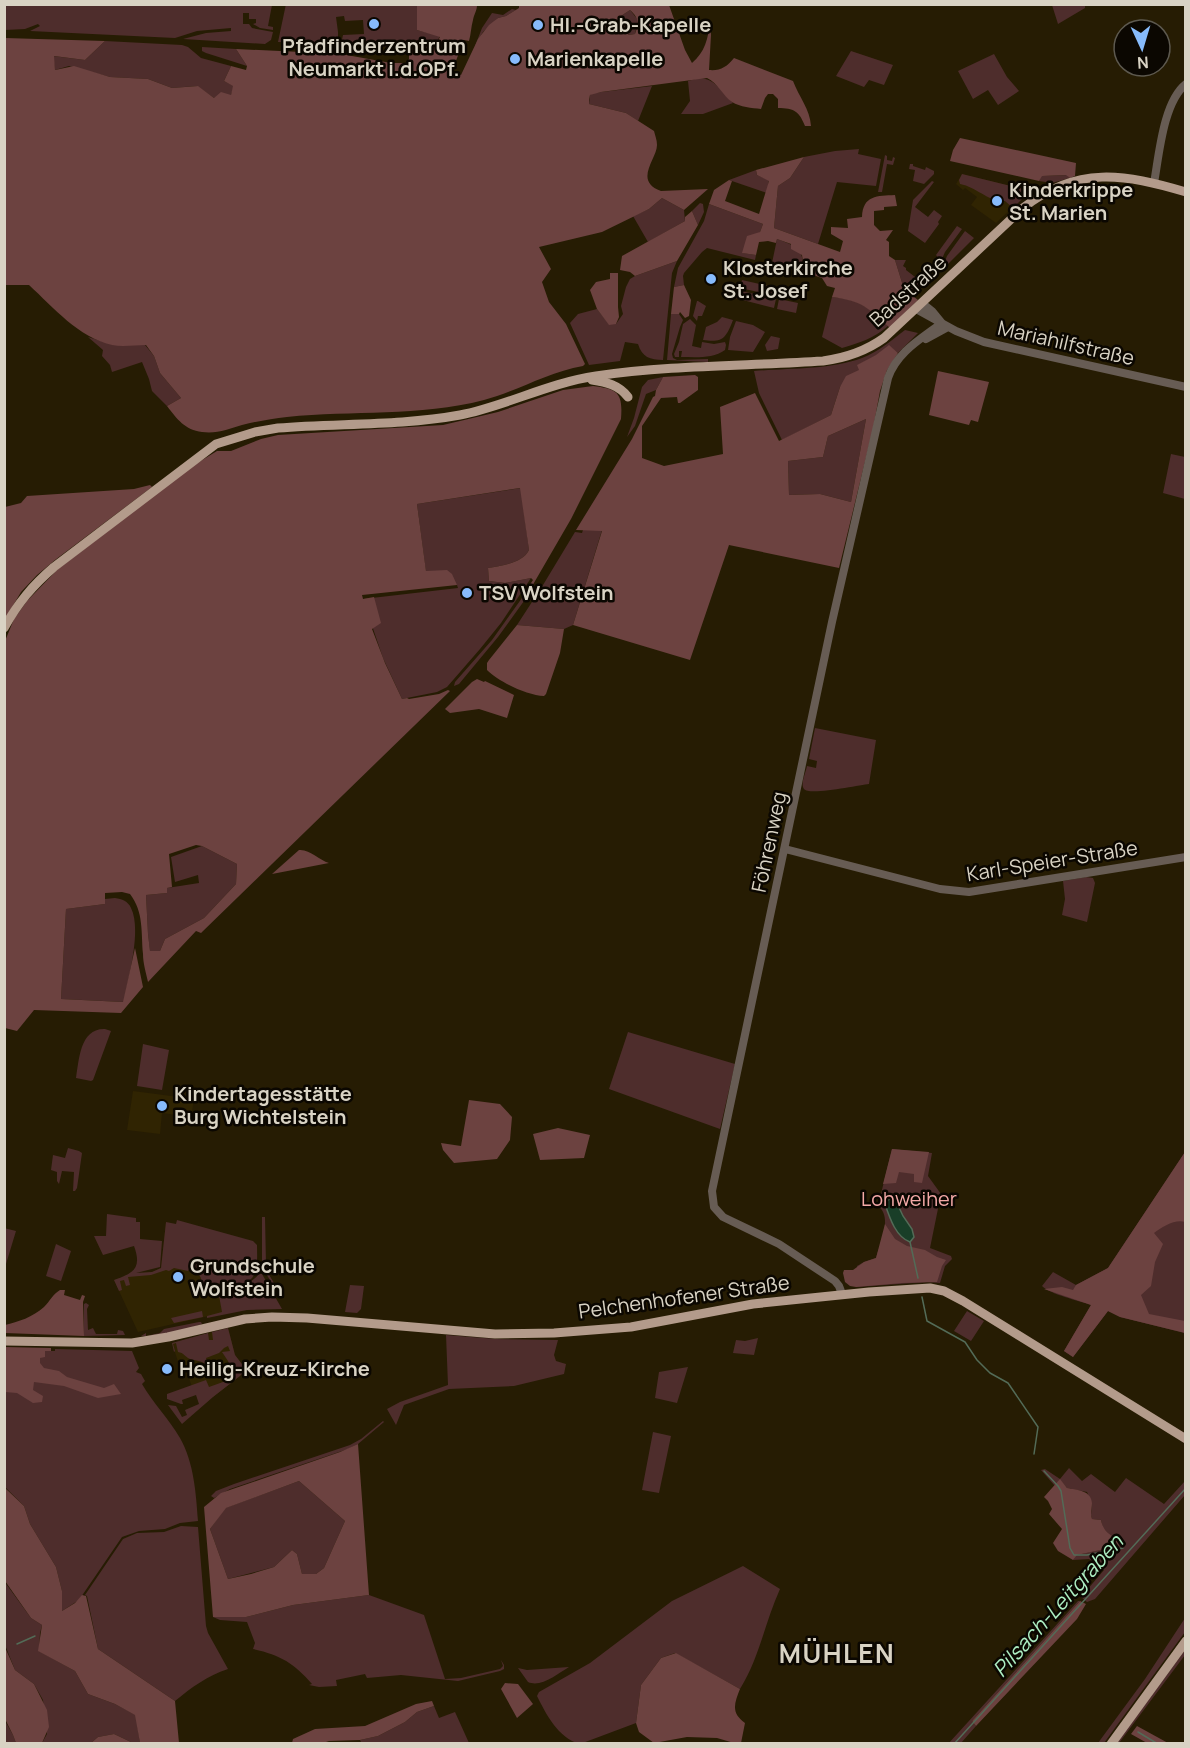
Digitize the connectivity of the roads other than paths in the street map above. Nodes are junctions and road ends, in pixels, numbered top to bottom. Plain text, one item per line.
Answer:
1 (1185, 84) edge
2 (1154, 183) junction
3 (1185, 192) edge
4 (919, 306) junction
5 (945, 325) junction
6 (577, 379) junction
7 (1185, 387) edge
8 (628, 397) dead end
9 (4, 628) edge
10 (785, 849) junction
11 (1185, 857) edge
12 (842, 1294) junction
13 (4, 1341) edge
14 (1185, 1439) edge
15 (1185, 1641) edge
16 (1110, 1743) edge

1 - 2 street
2 - 3 main road, Badstraße
2 - 4 main road, Badstraße
4 - 5 street, Mariahilfstraße
4 - 6 main road, Badstraße
5 - 7 street, Mariahilfstraße
5 - 10 street, Föhrenweg
6 - 8 main road
6 - 9 main road, Badstraße
10 - 11 street, Karl-Speier-Straße
10 - 12 street, Föhrenweg
12 - 13 main road, Pelchenhofener Straße
12 - 14 main road, Pelchenhofener Straße
15 - 16 main road

